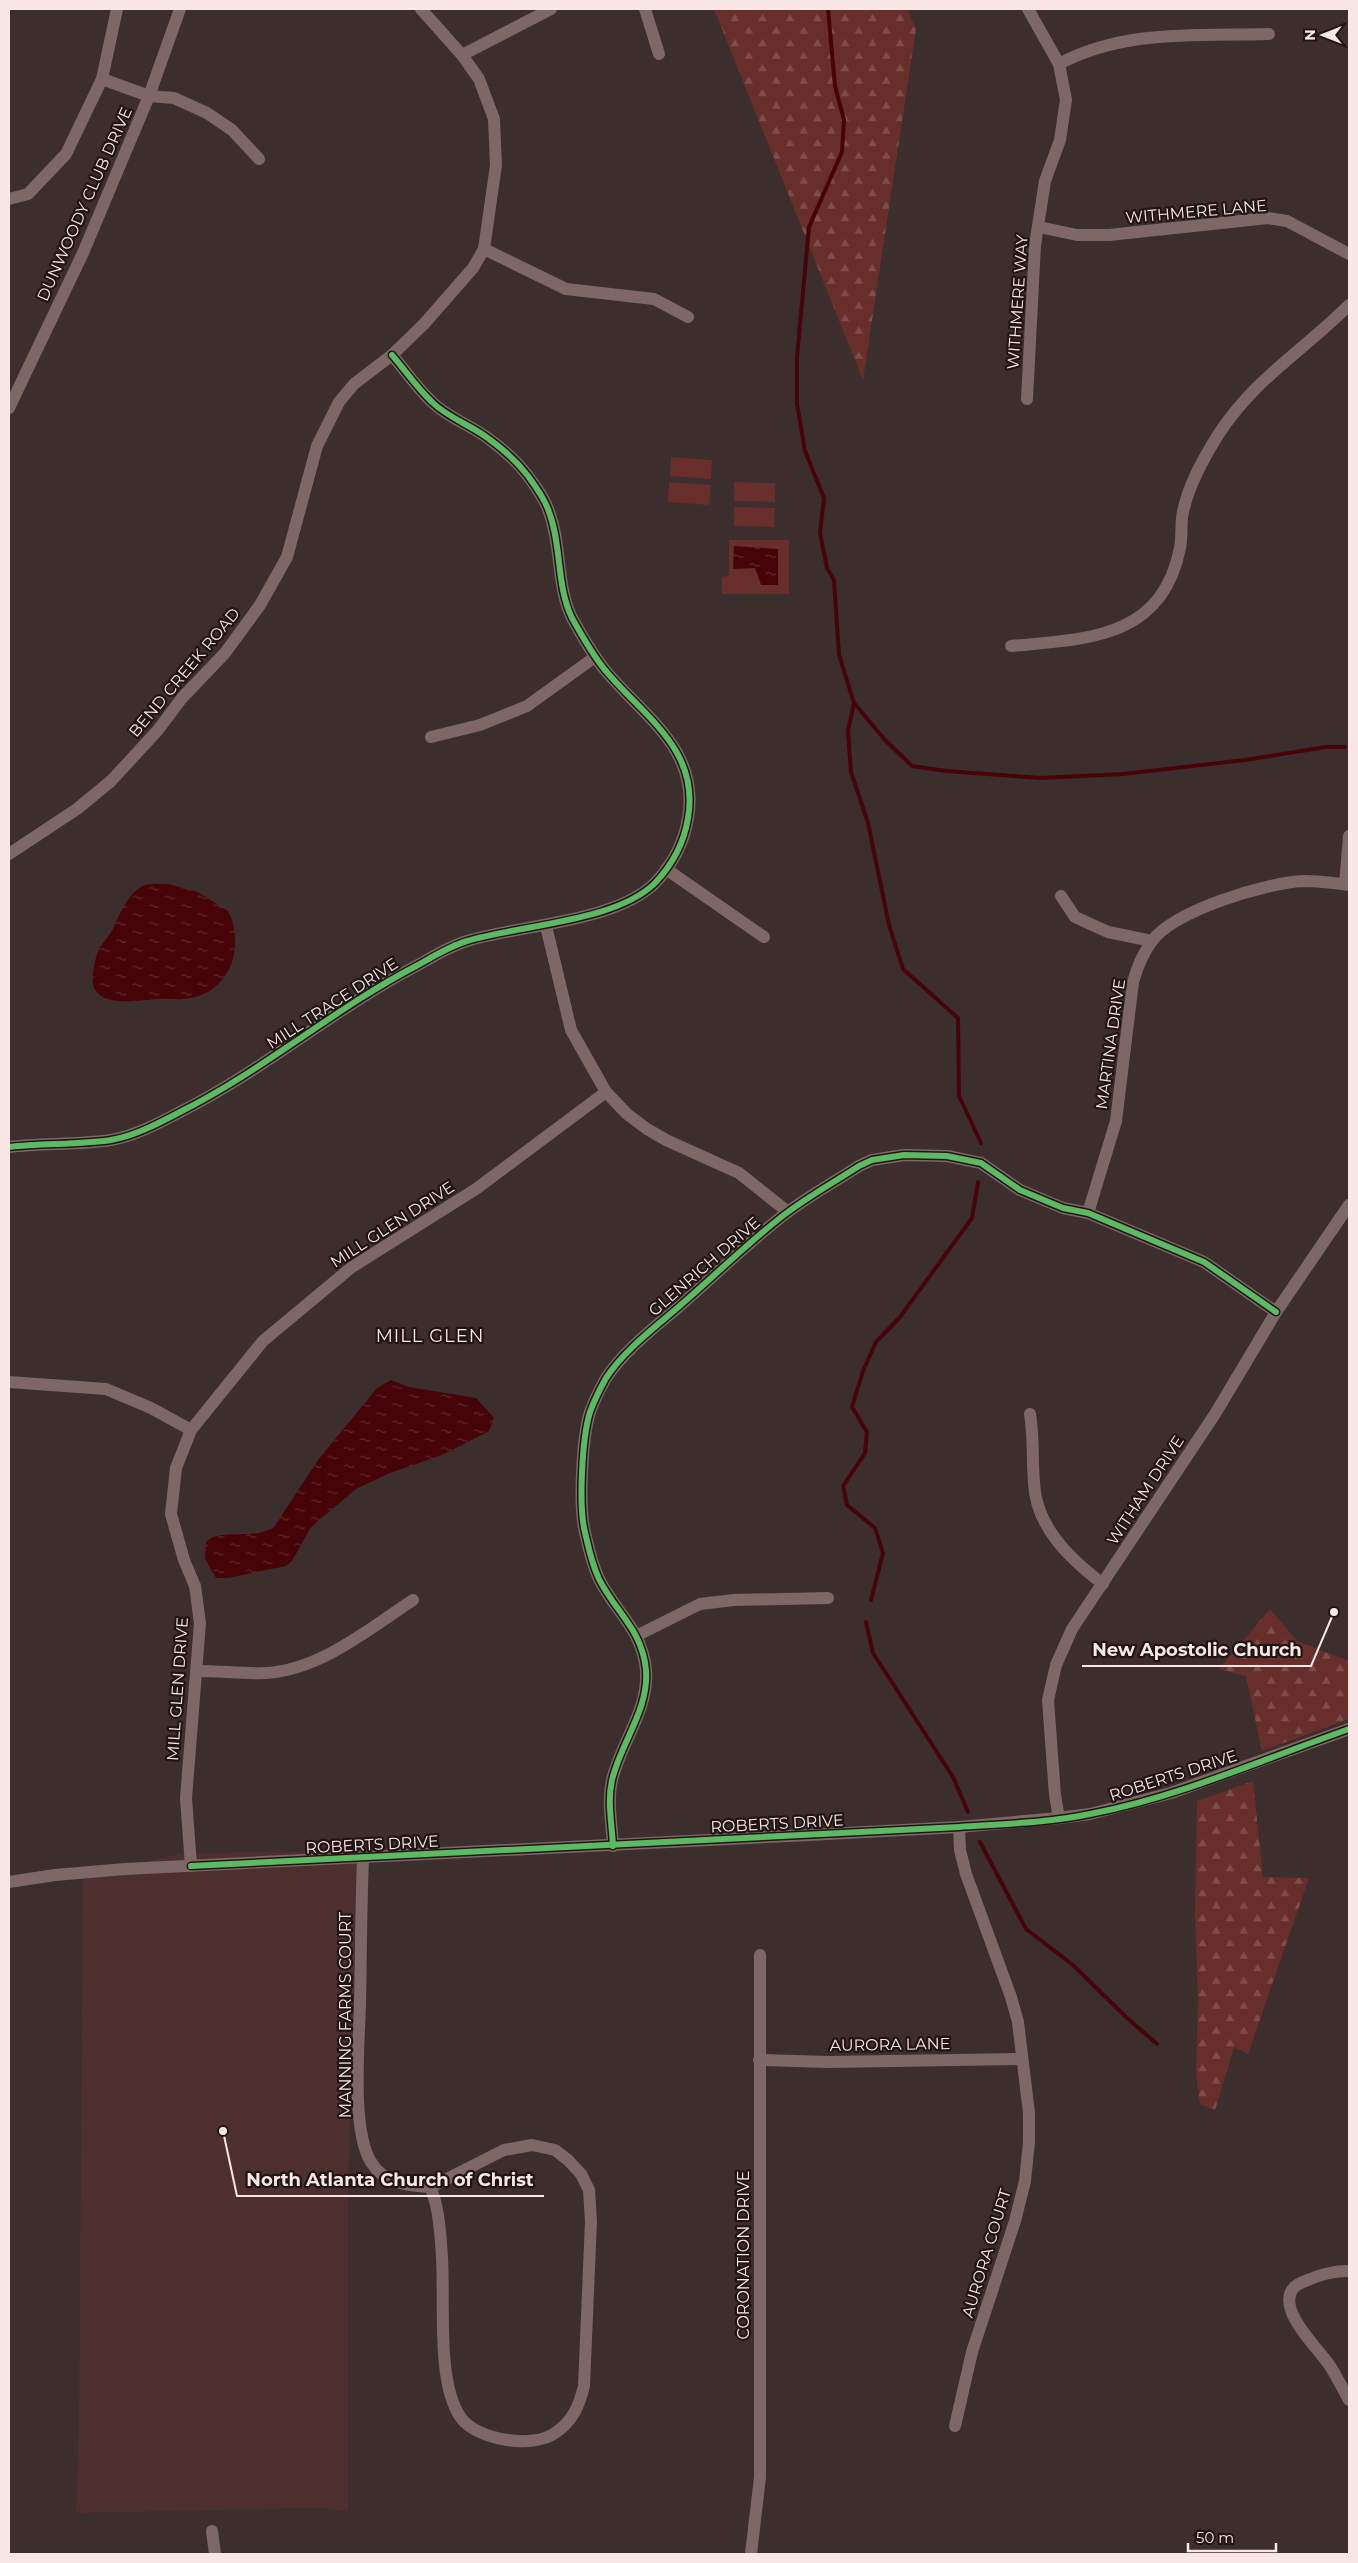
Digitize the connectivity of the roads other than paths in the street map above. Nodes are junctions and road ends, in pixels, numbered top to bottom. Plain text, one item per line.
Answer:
1 (117, 9) edge
2 (180, 9) edge
3 (421, 9) edge
4 (551, 9) edge
5 (645, 9) edge
6 (1028, 9) edge
7 (1269, 34) dead end
8 (659, 54) dead end
9 (462, 55) junction
10 (1059, 64) junction
11 (102, 79) junction
12 (149, 96) junction
13 (259, 159) dead end
14 (9, 199) edge
15 (1039, 227) junction
16 (484, 250) junction
17 (1349, 254) edge
18 (1349, 306) edge
19 (688, 317) dead end
20 (392, 354) junction
21 (1027, 399) dead end
22 (9, 408) edge
23 (1011, 646) dead end
24 (595, 656) junction
25 (431, 737) dead end
26 (1349, 836) edge
27 (9, 854) edge
28 (666, 868) junction
29 (1347, 884) edge
30 (1061, 896) dead end
31 (546, 926) junction
32 (764, 937) dead end
33 (1152, 940) junction
34 (606, 1092) junction
35 (9, 1147) edge
36 (1349, 1205) edge
37 (788, 1212) junction
38 (1088, 1213) junction
39 (1276, 1312) junction
40 (9, 1382) edge
41 (1030, 1414) dead end
42 (191, 1430) junction
43 (1103, 1584) junction
44 (828, 1598) dead end
45 (413, 1600) dead end
46 (638, 1636) junction
47 (197, 1671) junction
48 (1349, 1729) edge
49 (1059, 1818) junction
50 (959, 1827) junction
51 (612, 1846) junction
52 (362, 1858) junction
53 (191, 1866) junction
54 (9, 1882) edge
55 (760, 1955) dead end
56 (1022, 2059) junction
57 (759, 2060) junction
58 (431, 2187) junction
59 (1349, 2272) edge
60 (1349, 2400) edge
61 (954, 2426) dead end
62 (212, 2531) dead end
63 (215, 2554) edge
64 (751, 2554) edge

1 - 11 street
2 - 12 street, DUNWOODY CLUB DRIVE
3 - 9 street, BEND CREEK ROAD
4 - 9 street
5 - 8 street
6 - 10 street, WITHMERE WAY
7 - 10 street
9 - 16 street, BEND CREEK ROAD
10 - 15 street, WITHMERE WAY
11 - 12 street
11 - 14 street
12 - 13 street
12 - 22 street, DUNWOODY CLUB DRIVE
15 - 17 street, WITHMERE LANE
15 - 21 street, WITHMERE WAY
16 - 19 street
16 - 20 street, BEND CREEK ROAD
18 - 23 street
20 - 24 street, MILL TRACE DRIVE
20 - 27 street, BEND CREEK ROAD
24 - 25 street
24 - 28 street, MILL TRACE DRIVE
26 - 29 street
28 - 31 street, MILL TRACE DRIVE
28 - 32 street
29 - 33 street, MARTINA DRIVE
30 - 33 street
31 - 34 street
31 - 35 street, MILL TRACE DRIVE
33 - 38 street, MARTINA DRIVE
34 - 37 street
34 - 42 street, MILL GLEN DRIVE
36 - 39 street, WITHAM DRIVE
37 - 38 street, GLENRICH DRIVE
37 - 46 street, GLENRICH DRIVE
38 - 39 street, GLENRICH DRIVE
39 - 43 street, WITHAM DRIVE
40 - 42 street
41 - 43 street
42 - 47 street, MILL GLEN DRIVE
43 - 49 street, WITHAM DRIVE
44 - 46 street
45 - 47 street
46 - 51 street, GLENRICH DRIVE
47 - 53 street, MILL GLEN DRIVE
48 - 49 street, ROBERTS DRIVE
49 - 50 street, ROBERTS DRIVE
50 - 51 street, ROBERTS DRIVE
50 - 56 street, AURORA COURT
51 - 52 street, ROBERTS DRIVE
52 - 53 street, ROBERTS DRIVE
52 - 58 street, MANNING FARMS COURT
53 - 54 street, ROBERTS DRIVE
55 - 57 street, CORONATION DRIVE
56 - 57 street, AURORA LANE
56 - 61 street, AURORA COURT
57 - 64 street, CORONATION DRIVE
58 - 58 street
59 - 60 street
62 - 63 street

